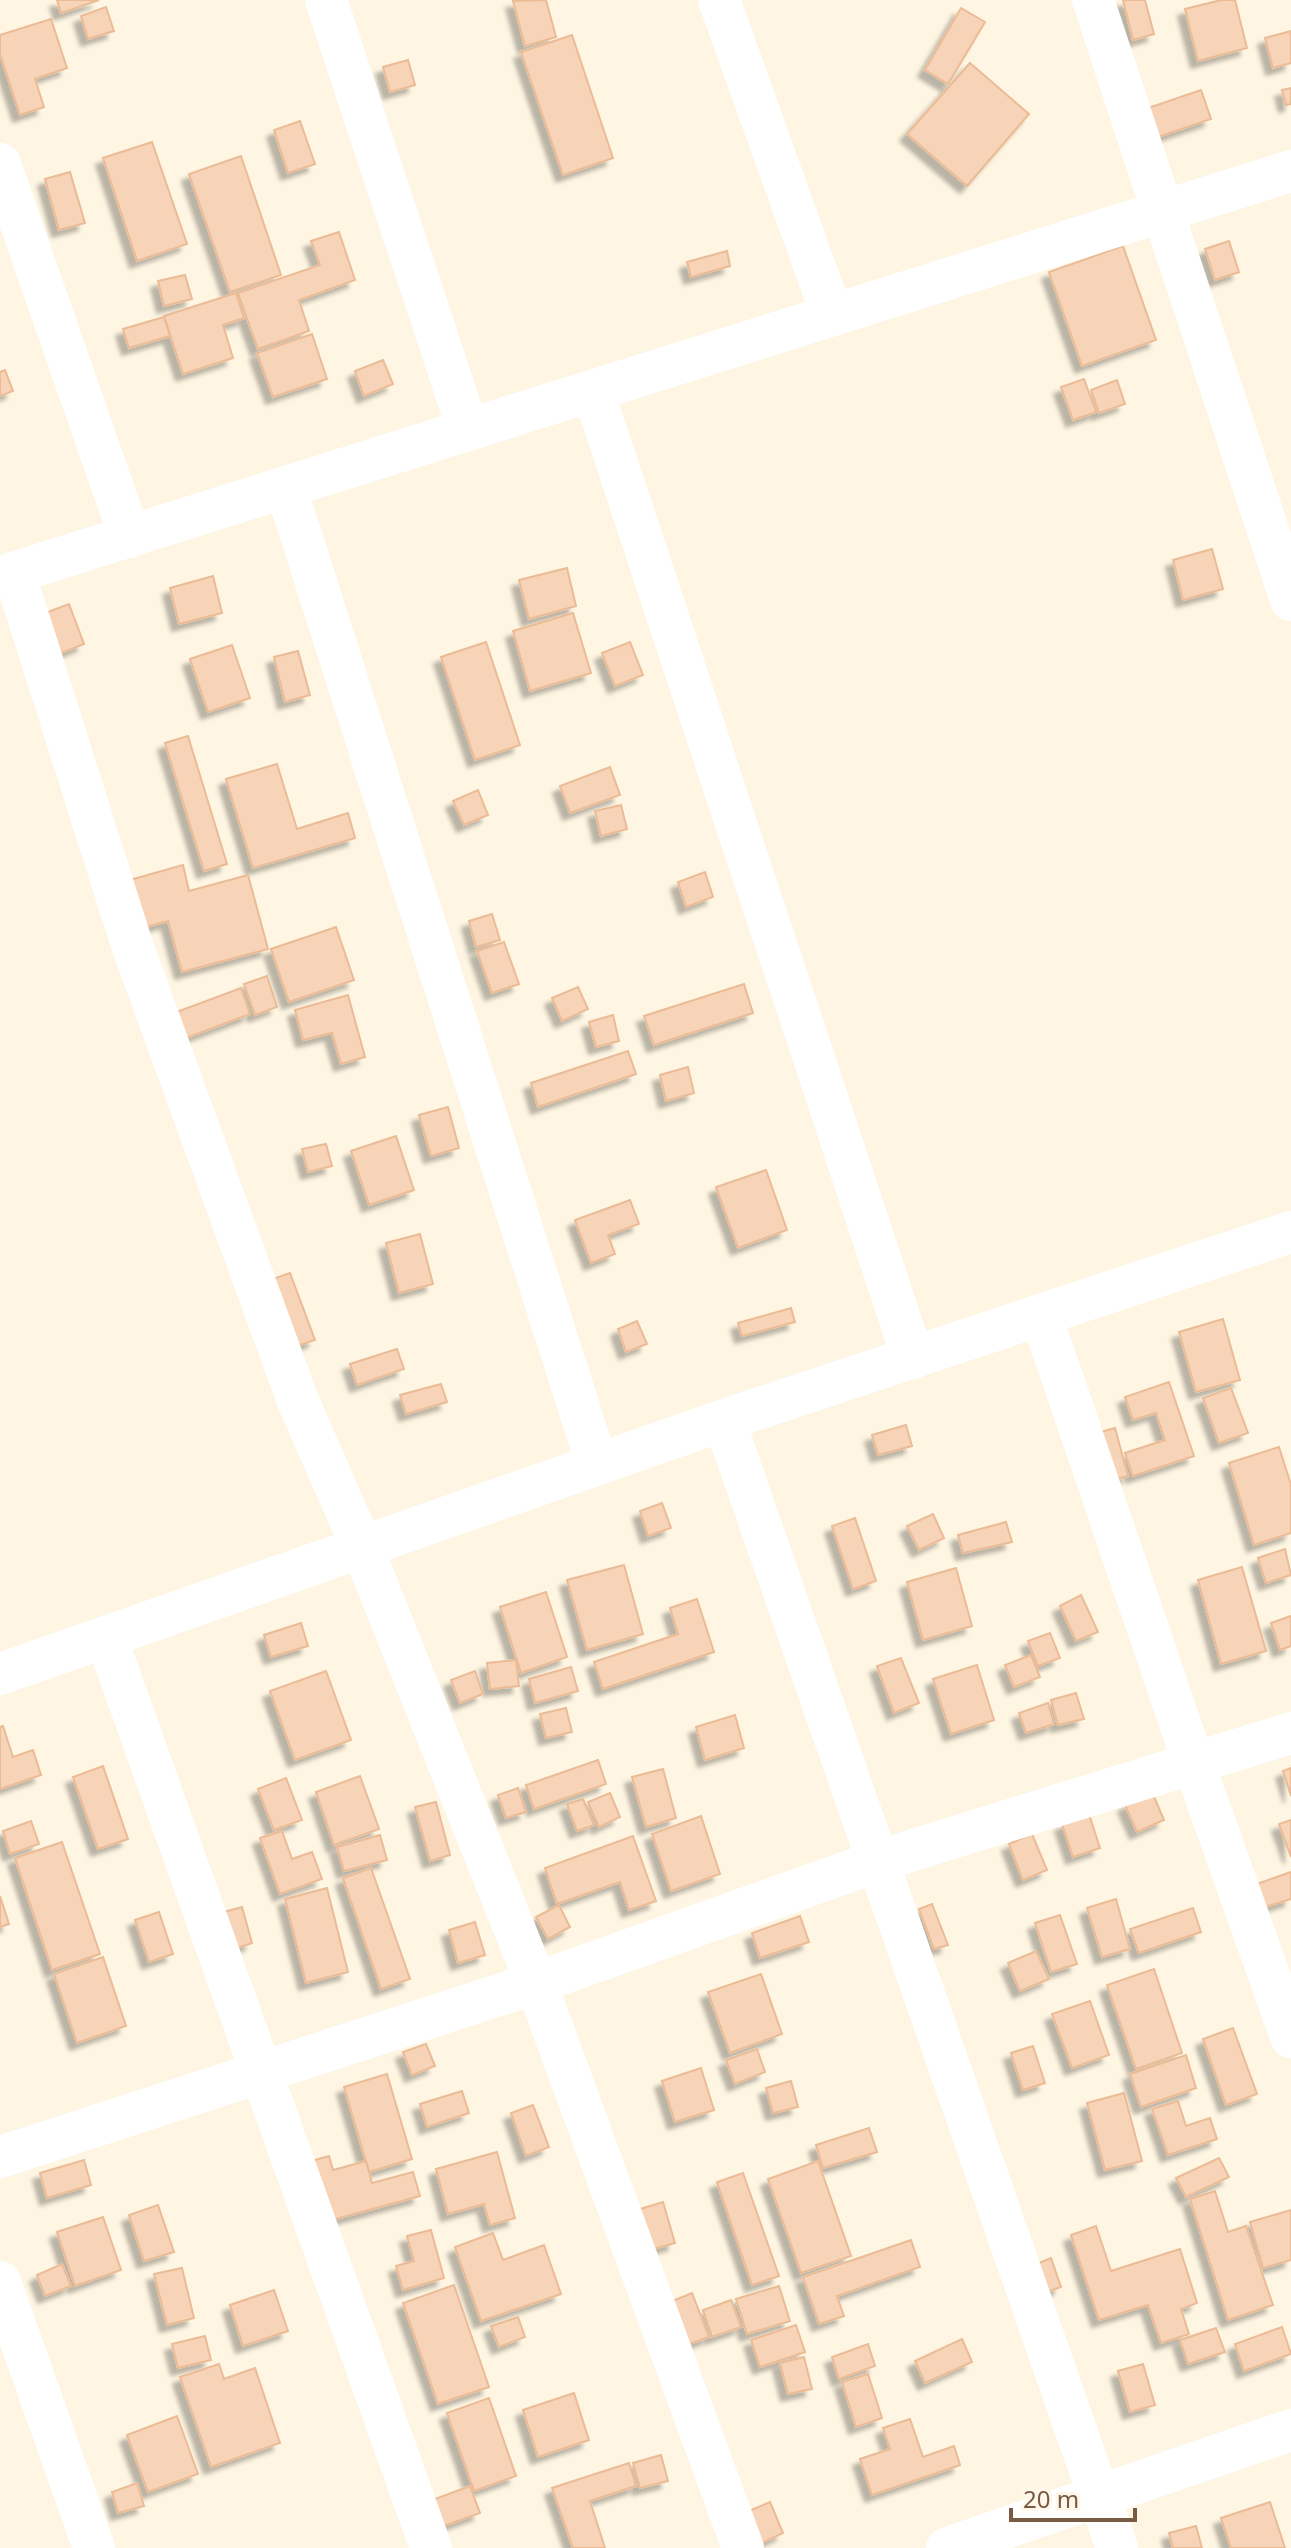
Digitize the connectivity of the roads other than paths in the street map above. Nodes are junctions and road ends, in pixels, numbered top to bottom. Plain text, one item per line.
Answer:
1 (326, 0) edge
2 (1093, 0) edge
3 (725, 2) edge
4 (0, 164) edge
5 (1291, 171) edge
6 (1164, 212) junction
7 (832, 315) junction
8 (593, 391) junction
9 (468, 430) junction
10 (286, 488) junction
11 (1278, 517) edge
12 (130, 537) junction
13 (7, 575) edge
14 (1291, 600) edge
15 (1291, 1232) edge
16 (1041, 1315) junction
17 (913, 1358) junction
18 (724, 1420) junction
19 (597, 1464) junction
20 (362, 1547) junction
21 (106, 1637) junction
22 (0, 1674) edge
23 (1291, 1733) edge
24 (1194, 1764) junction
25 (878, 1861) junction
26 (536, 1983) junction
27 (1291, 2037) edge
28 (263, 2072) junction
29 (0, 2157) edge
30 (0, 2282) edge
31 (1291, 2430) edge
32 (1099, 2495) junction
33 (94, 2548) edge
34 (431, 2548) edge
35 (743, 2548) edge
36 (947, 2548) edge
37 (1117, 2548) edge

1 - 9 street
2 - 6 street
3 - 7 street
4 - 12 street
5 - 6 street
6 - 7 street
6 - 11 street
7 - 8 street
8 - 9 street
8 - 17 street
9 - 10 street
10 - 12 street
10 - 19 street
11 - 14 street
12 - 13 street
13 - 20 street
15 - 16 street
16 - 17 street
16 - 24 street
17 - 18 street
18 - 19 street
18 - 25 street
19 - 20 street
20 - 21 street
20 - 26 street
21 - 22 street
21 - 28 street
23 - 24 street
24 - 25 street
24 - 27 street
25 - 26 street
25 - 32 street
26 - 28 street
26 - 35 street
28 - 29 street
28 - 34 street
30 - 33 street
31 - 32 street
32 - 36 street
32 - 37 street

